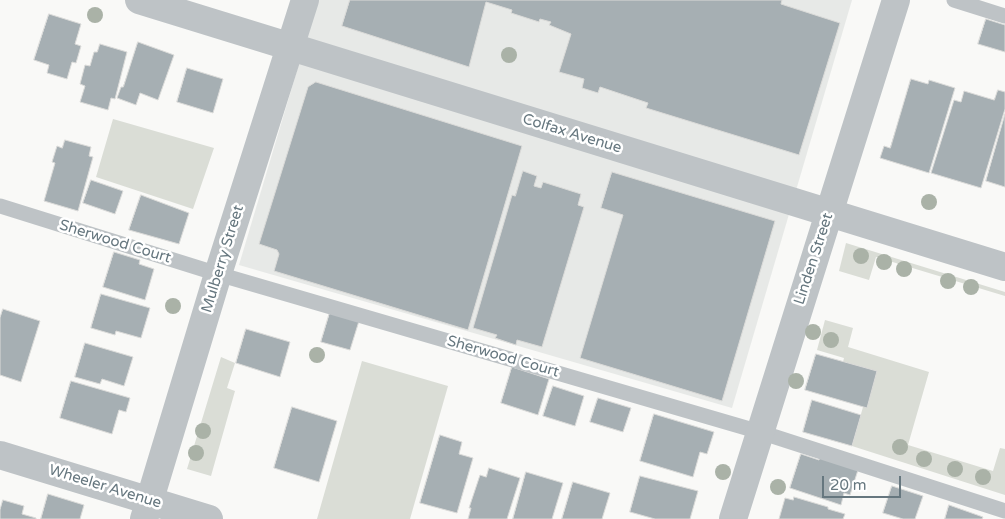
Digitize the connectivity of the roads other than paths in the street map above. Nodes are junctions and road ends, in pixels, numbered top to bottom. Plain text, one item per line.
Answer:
1 (139, 0) edge
2 (305, 0) edge
3 (896, 0) edge
4 (954, 0) edge
5 (1005, 16) edge
6 (291, 47) junction
7 (0, 206) edge
8 (829, 214) junction
9 (1005, 267) edge
10 (218, 274) junction
11 (760, 432) junction
12 (0, 455) edge
13 (147, 510) edge
14 (1005, 511) edge
15 (209, 519) edge
16 (733, 519) edge

1 - 6 street, Colfax Avenue
2 - 6 street, Mulberry Street
3 - 8 street, Linden Street
4 - 5 lane
6 - 8 street, Colfax Avenue
6 - 10 street, Mulberry Street
7 - 10 lane, Sherwood Court
8 - 9 street, Colfax Avenue
8 - 11 street, Linden Street
10 - 11 lane, Sherwood Court
10 - 13 street, Mulberry Street
11 - 14 lane, Sherwood Court
11 - 16 street, Linden Street
12 - 13 street, Wheeler Avenue
13 - 15 street, Wheeler Avenue

